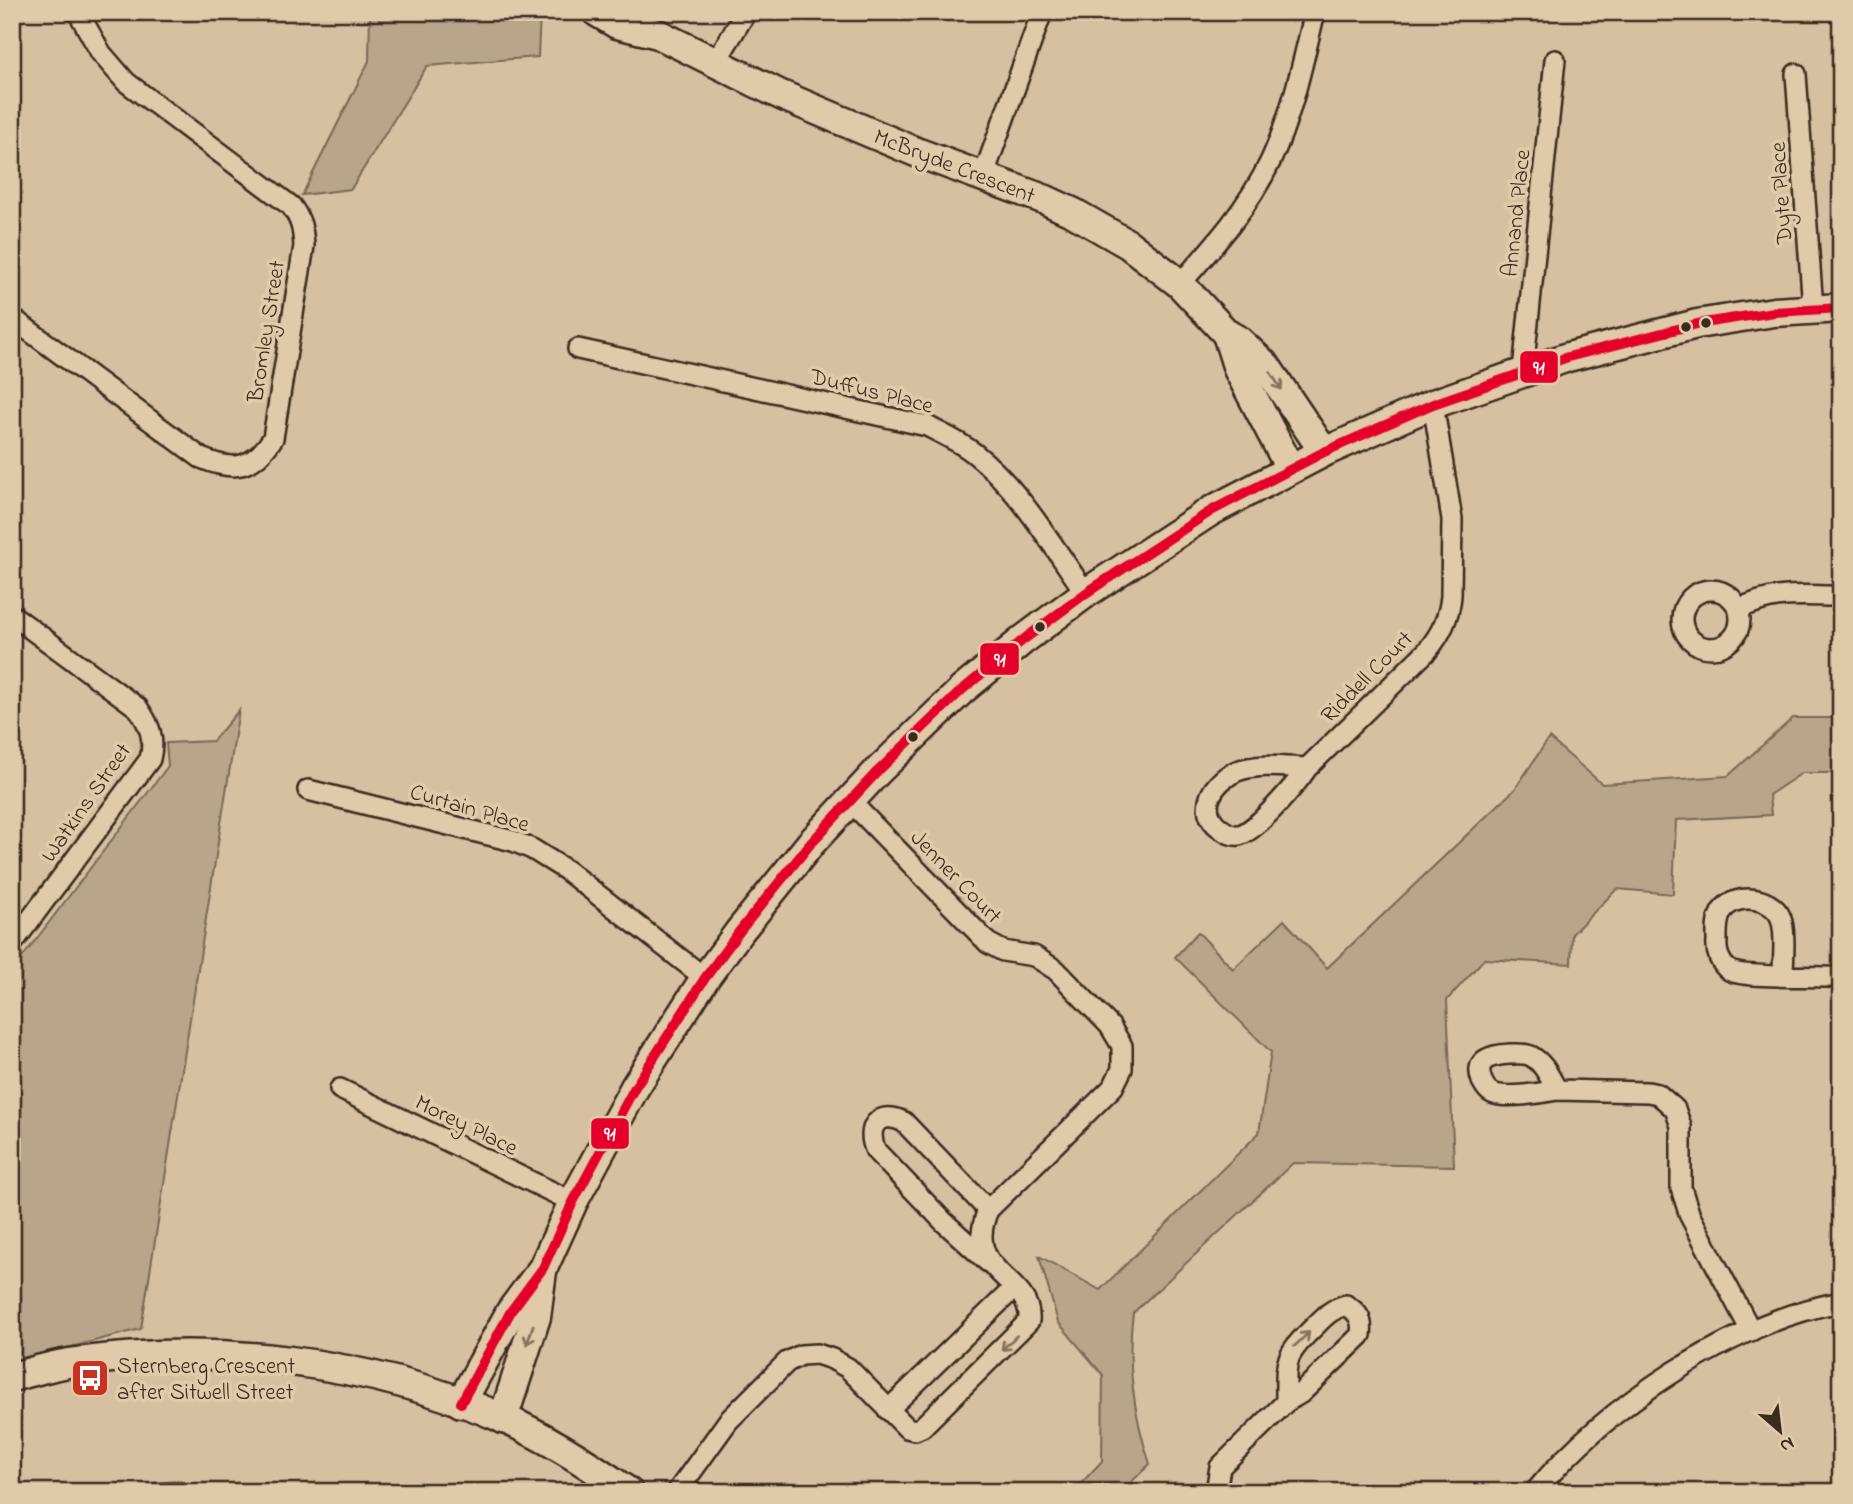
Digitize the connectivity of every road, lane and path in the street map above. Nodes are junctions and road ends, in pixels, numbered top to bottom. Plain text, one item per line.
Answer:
1 (78, 12) edge
2 (597, 12) edge
3 (632, 12) edge
4 (746, 12) edge
5 (1042, 12) edge
6 (1314, 16) dead end
7 (658, 34) junction
8 (1555, 60) dead end
9 (715, 63) junction
10 (1797, 74) dead end
11 (983, 177) junction
12 (1180, 284) junction
13 (1841, 307) edge
14 (1813, 309) junction
15 (12, 318) edge
16 (1227, 334) junction
17 (578, 349) dead end
18 (1523, 371) junction
19 (1433, 404) junction
20 (1324, 452) junction
21 (1290, 468) junction
22 (1086, 593) junction
23 (1841, 596) edge
24 (1739, 609) dead end
25 (12, 615) edge
26 (1307, 768) junction
27 (308, 790) dead end
28 (850, 802) junction
29 (12, 944) edge
30 (1783, 975) junction
31 (705, 978) junction
32 (1841, 978) edge
33 (340, 1089) dead end
34 (1557, 1090) dead end
35 (573, 1202) junction
36 (988, 1210) junction
37 (543, 1268) junction
38 (994, 1268) junction
39 (1014, 1288) junction
40 (1841, 1302) edge
41 (1751, 1331) junction
42 (12, 1377) edge
43 (1286, 1402) junction
44 (461, 1403) junction
45 (888, 1410) junction
46 (503, 1419) junction
47 (628, 1492) edge
48 (677, 1492) edge
49 (1216, 1492) edge
50 (1535, 1492) edge

1 - 15 street, Bromley Street
2 - 7 street, McBryde Crescent
3 - 7 street, McBryde Crescent
4 - 9 street
5 - 11 street
6 - 12 street
7 - 9 street, McBryde Crescent
8 - 18 street, Annand Place
9 - 11 street, McBryde Crescent
10 - 14 street, Dyte Place
11 - 12 street, McBryde Crescent
12 - 16 street, McBryde Crescent
13 - 14 street
14 - 18 street
16 -> 20 street, McBryde Crescent
16 - 21 street, McBryde Crescent
17 - 22 street, Duffus Place
18 - 19 street
19 - 20 street
19 - 26 street, Riddell Court
20 - 21 street
21 - 22 street
22 - 28 street
23 - 24 street
25 - 29 street, Watkins Street
26 - 26 street, Riddell Court
27 - 31 street, Curtain Place
28 - 31 street
28 - 36 street, Jenner Court
30 - 30 street
30 - 32 street
31 - 35 street
33 - 35 street, Morey Place
34 - 41 street
35 - 37 street
36 - 38 street
36 - 38 street
37 - 44 street
37 -> 46 street
38 - 39 street
39 - 45 street
39 -> 45 street
40 - 41 street
41 - 50 street
42 - 44 street
43 -> 43 street
43 - 49 street
44 - 46 street
45 - 48 street
46 - 47 street

